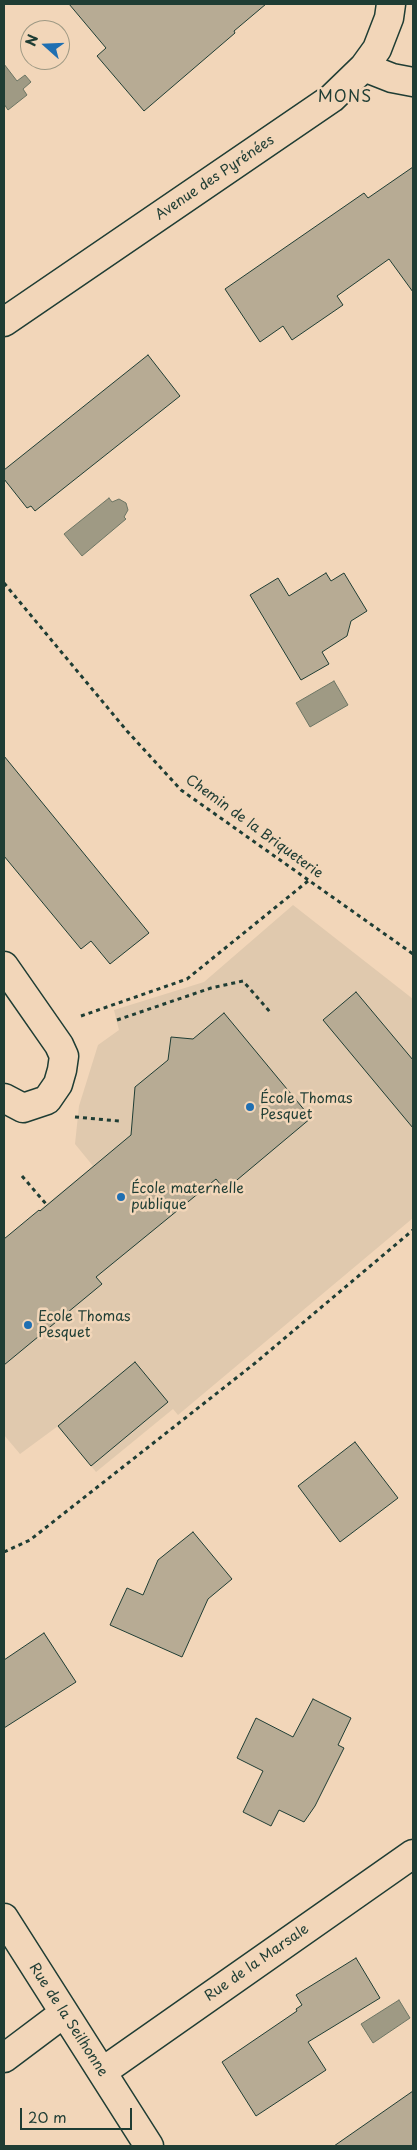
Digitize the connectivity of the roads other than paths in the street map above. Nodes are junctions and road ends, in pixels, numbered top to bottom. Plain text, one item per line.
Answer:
1 (391, 4) edge
2 (364, 68) junction
3 (413, 82) edge
4 (4, 322) edge
5 (4, 966) edge
6 (4, 1098) edge
7 (413, 1854) edge
8 (4, 1918) edge
9 (64, 2013) junction
10 (4, 2058) edge
11 (102, 2072) junction
12 (149, 2146) edge

1 - 2 street, Avenue des Pyrénées
2 - 3 street
2 - 4 street, Avenue des Pyrénées
5 - 6 street
7 - 11 street, Rue de la Marsale
8 - 9 street, Rue de la Seilhonne
9 - 10 street
9 - 11 street, Rue de la Seilhonne
11 - 12 street, Rue de la Seilhonne

